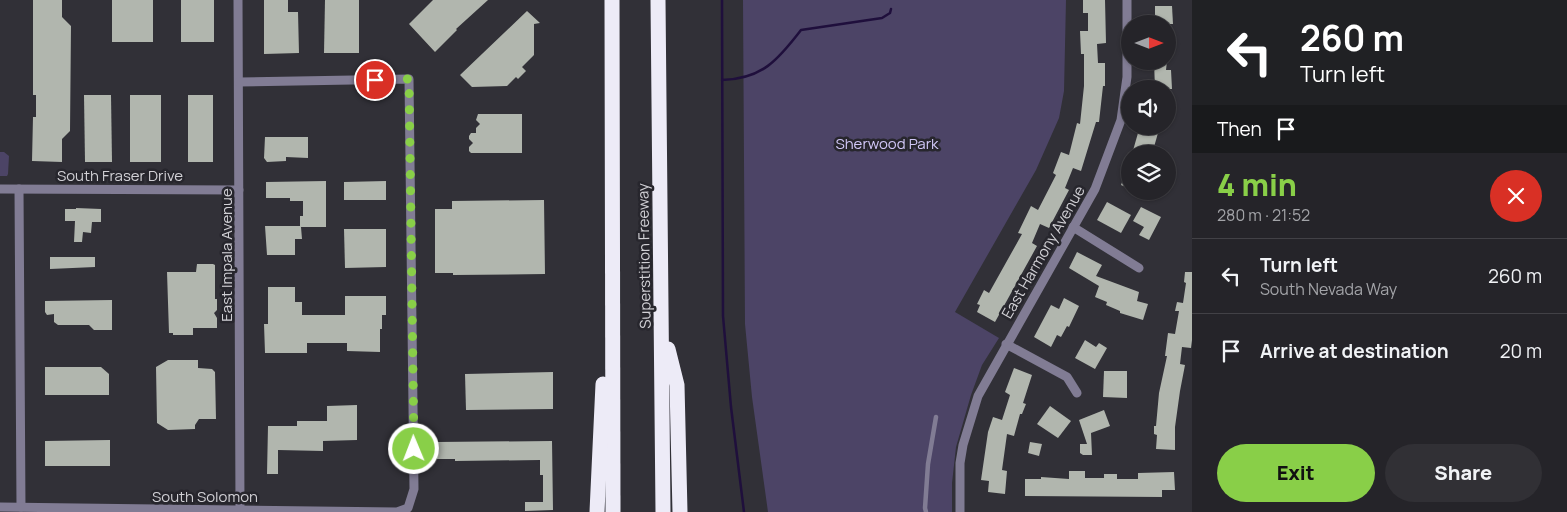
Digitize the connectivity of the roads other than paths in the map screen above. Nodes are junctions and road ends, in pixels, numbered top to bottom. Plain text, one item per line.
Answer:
1 (238, 0) edge
2 (612, 0) edge
3 (658, 0) edge
4 (1127, 0) edge
5 (239, 82) junction
6 (612, 187) junction
7 (0, 189) edge
8 (19, 189) junction
9 (239, 190) junction
10 (1073, 227) junction
11 (1139, 268) dead end
12 (662, 325) junction
13 (1006, 344) junction
14 (1077, 393) dead end
15 (936, 417) dead end
16 (0, 507) edge
17 (21, 507) junction
18 (240, 510) junction
19 (408, 510) edge
20 (77, 511) edge
21 (597, 512) edge
22 (613, 512) edge
23 (663, 512) edge
24 (680, 512) edge
25 (926, 512) edge
26 (960, 512) edge

1 - 5 street, East Impala Avenue
2 - 6 highway, Superstition Freeway
3 - 12 highway, Superstition Freeway
4 - 10 street, East Harmony Avenue
5 - 9 street, East Impala Avenue
5 - 19 street
6 - 21 highway
6 - 22 highway, Superstition Freeway
7 - 8 street, South Fraser Drive
8 - 9 street, South Fraser Drive
8 - 17 street
9 - 18 street, East Impala Avenue
10 - 11 street
10 - 13 street, East Harmony Avenue
12 - 23 highway, Superstition Freeway
12 - 24 highway
13 - 14 street
13 - 26 street, East Harmony Avenue
15 - 25 lane
16 - 17 street, South Solomon
17 - 20 street, South Solomon
18 - 19 street, South Solomon
18 - 20 street, South Solomon

